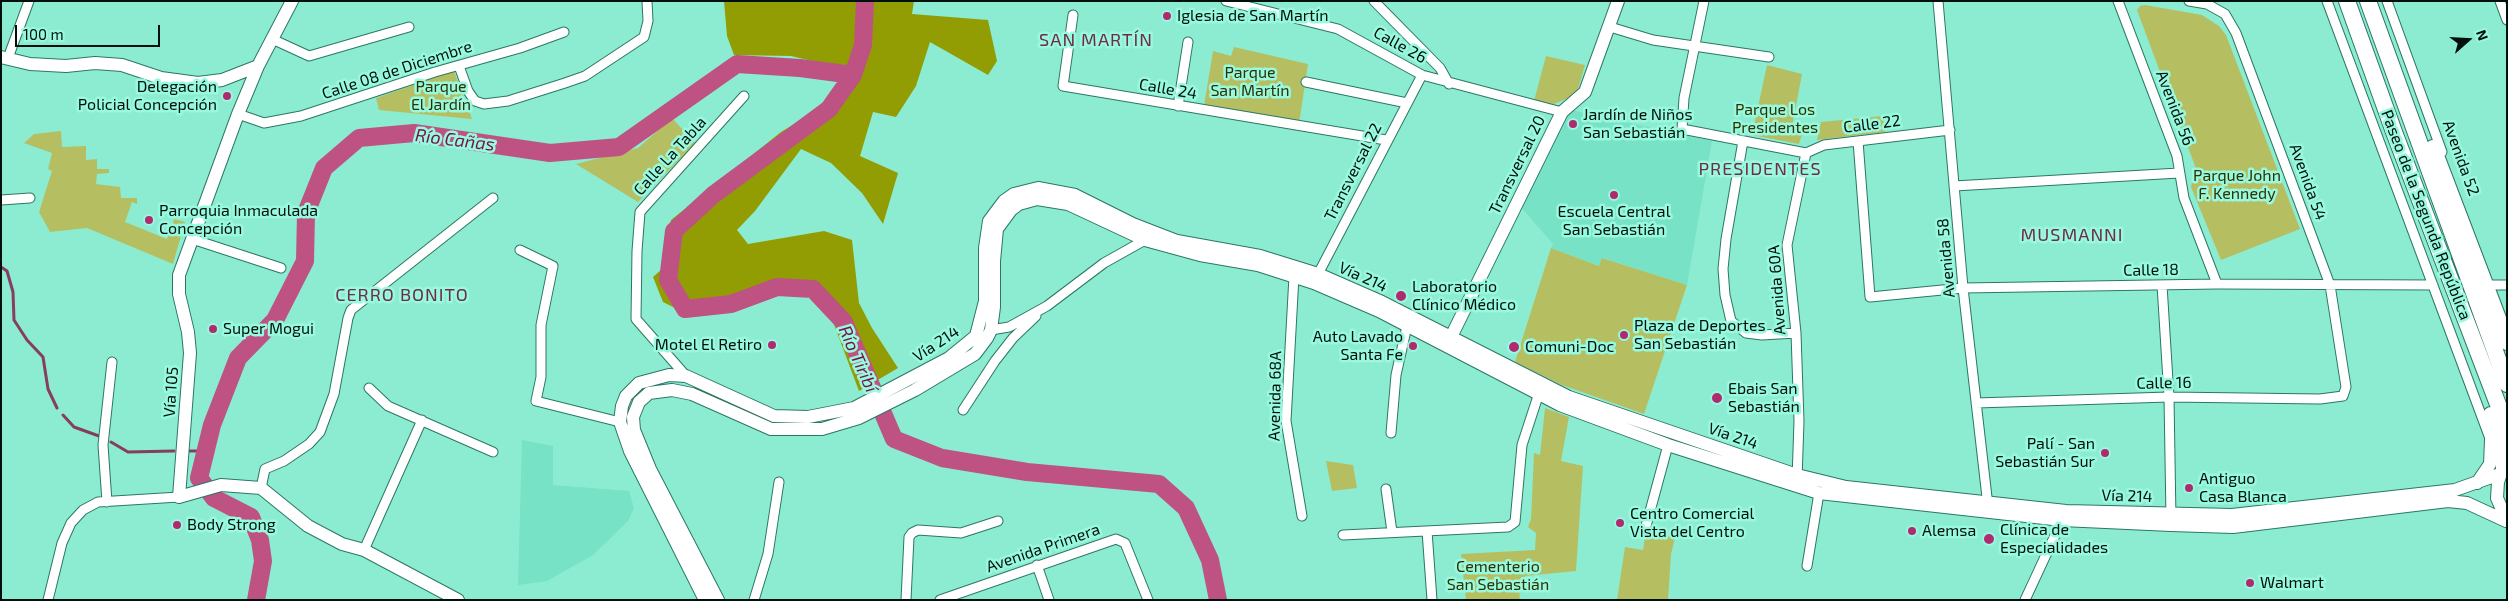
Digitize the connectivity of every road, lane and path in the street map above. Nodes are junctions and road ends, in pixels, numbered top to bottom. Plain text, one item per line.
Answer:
1 (29, 1) edge
2 (292, 1) edge
3 (646, 1) edge
4 (1226, 1) edge
5 (1374, 1) edge
6 (1618, 1) edge
7 (1704, 1) edge
8 (1938, 1) edge
9 (2118, 1) edge
10 (2189, 1) edge
11 (2327, 1) edge
12 (2347, 1) edge
13 (2368, 1) edge
14 (2387, 1) edge
15 (2500, 1) edge
16 (1073, 15) dead end
17 (2507, 20) edge
18 (409, 27) dead end
19 (1610, 27) junction
20 (564, 32) dead end
21 (272, 39) junction
22 (1188, 42) dead end
23 (1695, 48) junction
24 (1769, 57) dead end
25 (4, 58) edge
26 (258, 66) junction
27 (459, 66) junction
28 (2394, 72) junction
29 (1422, 75) junction
30 (1306, 82) dead end
31 (1450, 84) junction
32 (744, 96) dead end
33 (1407, 103) junction
34 (1178, 106) junction
35 (1562, 112) junction
36 (238, 114) junction
37 (1950, 130) junction
38 (2394, 132) junction
39 (1386, 140) junction
40 (1743, 141) junction
41 (1858, 141) junction
42 (1806, 153) junction
43 (2179, 172) junction
44 (1954, 186) junction
45 (30, 198) dead end
46 (493, 198) dead end
47 (1, 200) edge
48 (1148, 236) junction
49 (192, 239) junction
50 (520, 250) dead end
51 (281, 268) dead end
52 (1294, 276) junction
53 (1316, 279) junction
54 (2217, 284) junction
55 (2162, 285) junction
56 (2330, 285) junction
57 (2433, 285) junction
58 (2507, 285) edge
59 (2492, 286) junction
60 (1963, 288) junction
61 (1047, 306) junction
62 (1407, 326) junction
63 (2507, 326) edge
64 (995, 329) junction
65 (1796, 333) junction
66 (1449, 342) junction
67 (2507, 342) edge
68 (1004, 349) junction
69 (112, 362) dead end
70 (686, 376) junction
71 (2507, 384) edge
72 (912, 385) junction
73 (2346, 387) joint
74 (369, 388) dead end
75 (1540, 390) junction
76 (2169, 397) junction
77 (1976, 403) junction
78 (963, 410) dead end
79 (857, 413) junction
80 (422, 420) junction
81 (620, 422) junction
82 (2507, 428) edge
83 (1391, 433) dead end
84 (2491, 440) junction
85 (1668, 445) junction
86 (492, 452) dead end
87 (2503, 469) edge
88 (1796, 481) junction
89 (779, 482) dead end
90 (2477, 484) junction
91 (261, 488) junction
92 (1386, 488) dead end
93 (1819, 493) junction
94 (179, 496) junction
95 (108, 502) junction
96 (1988, 506) junction
97 (1302, 516) dead end
98 (2064, 516) junction
99 (2171, 520) junction
100 (998, 521) dead end
101 (2507, 521) edge
102 (1646, 526) dead end
103 (1427, 531) junction
104 (1392, 532) junction
105 (1343, 535) dead end
106 (364, 550) junction
107 (1037, 564) junction
108 (1806, 566) dead end
109 (48, 600) edge
110 (458, 600) edge
111 (706, 600) edge
112 (718, 600) edge
113 (754, 600) edge
114 (906, 600) edge
115 (940, 600) edge
116 (1049, 600) edge
117 (1148, 600) edge
118 (1432, 600) edge
119 (2025, 600) edge

1 - 25 street
2 - 21 main road, Vía 105
3 - 27 street
4 - 29 street, Calle 26
5 - 31 street
6 - 19 main road, Transversal 20
7 - 23 street
8 - 37 street, Avenida 58
9 - 43 street, Avenida 56
10 - 56 street, Avenida 54
11 - 57 street
12 - 38 highway, Paseo de la Segunda República
13 - 28 highway, Paseo de la Segunda República
14 - 59 street, Avenida 52
15 - 17 street
16 - 34 street, Calle 24
18 - 21 street
19 - 23 street
19 - 35 main road, Transversal 20
20 - 27 street, Calle 08 de Diciembre
21 - 26 main road, Vía 105
22 - 34 street
23 - 24 street
23 - 40 street
25 - 26 main road
26 - 36 main road, Vía 105
27 - 36 street, Calle 08 de Diciembre
28 - 67 highway
28 - 71 highway, Paseo de la Segunda República
29 - 31 street, Calle 26
29 - 33 street, Transversal 22
30 - 33 street
31 - 35 street, Calle 26
32 - 70 street, Calle La Tabla
33 - 39 street, Transversal 22
34 - 39 street, Calle 24
35 - 66 main road, Transversal 20
36 - 49 main road, Vía 105
37 - 41 street, Calle 22
37 - 44 street, Avenida 58
38 - 82 highway, Paseo de la Segunda República
38 - 87 highway
39 - 53 street, Transversal 22
40 - 42 street
40 - 65 street
41 - 42 street, Calle 22
41 - 60 street, Calle 18
42 - 65 street, Avenida 60A
43 - 44 street
43 - 54 street, Avenida 56
44 - 60 street, Avenida 58
45 - 47 street
46 - 91 street
48 - 52 main road, Vía 214
48 - 53 main road, Vía 214
48 - 61 street
48 - 64 main road, Vía 214
48 - 72 main road, Vía 214
49 - 51 street
49 - 94 main road, Vía 105
50 - 81 street
52 - 53 main road, Vía 214
52 - 97 street, Avenida 68A
53 - 62 main road, Vía 214
53 - 66 main road, Vía 214
54 - 55 street, Calle 18
54 - 56 street, Calle 18
55 - 60 street, Calle 18
55 - 76 street
56 - 57 street, Calle 18
56 - 73 street, Avenida 54
57 - 84 street
58 - 59 street
59 - 63 street, Avenida 52
60 - 77 street, Avenida 58
61 - 64 street
61 - 68 street
62 - 66 main road, Vía 214
62 - 83 street
64 - 68 street
64 - 72 main road, Vía 214
65 - 88 street, Avenida 60A
66 - 75 main road, Vía 214
68 - 78 street
69 - 95 street
70 - 79 main road, Vía 214
70 - 81 main road, Vía 214
72 - 79 main road, Vía 214
73 - 76 street, Calle 16
74 - 80 street
75 - 85 main road, Vía 214
75 - 88 main road, Vía 214
75 - 103 street
76 - 77 street, Calle 16
76 - 99 street
77 - 96 street, Avenida 58
79 - 112 main road, Vía 214
80 - 86 street
80 - 106 street
81 - 111 main road
84 - 87 street
84 - 90 main road
85 - 88 main road, Vía 214
85 - 102 street
87 - 90 main road, Vía 214
87 - 101 main road
88 - 93 main road, Vía 214
88 - 96 main road, Vía 214
89 - 113 street
90 - 99 main road, Vía 214
91 - 94 main road
91 - 106 main road
92 - 104 street
93 - 96 main road, Vía 214
93 - 108 street
94 - 95 street
95 - 109 street
96 - 98 main road, Vía 214
98 - 99 main road, Vía 214
98 - 119 street
99 - 101 main road, Vía 214
100 - 114 street
103 - 104 street
103 - 118 street
104 - 105 street
106 - 110 main road
107 - 115 street, Avenida Primera
107 - 116 street
107 - 117 street, Avenida Primera

